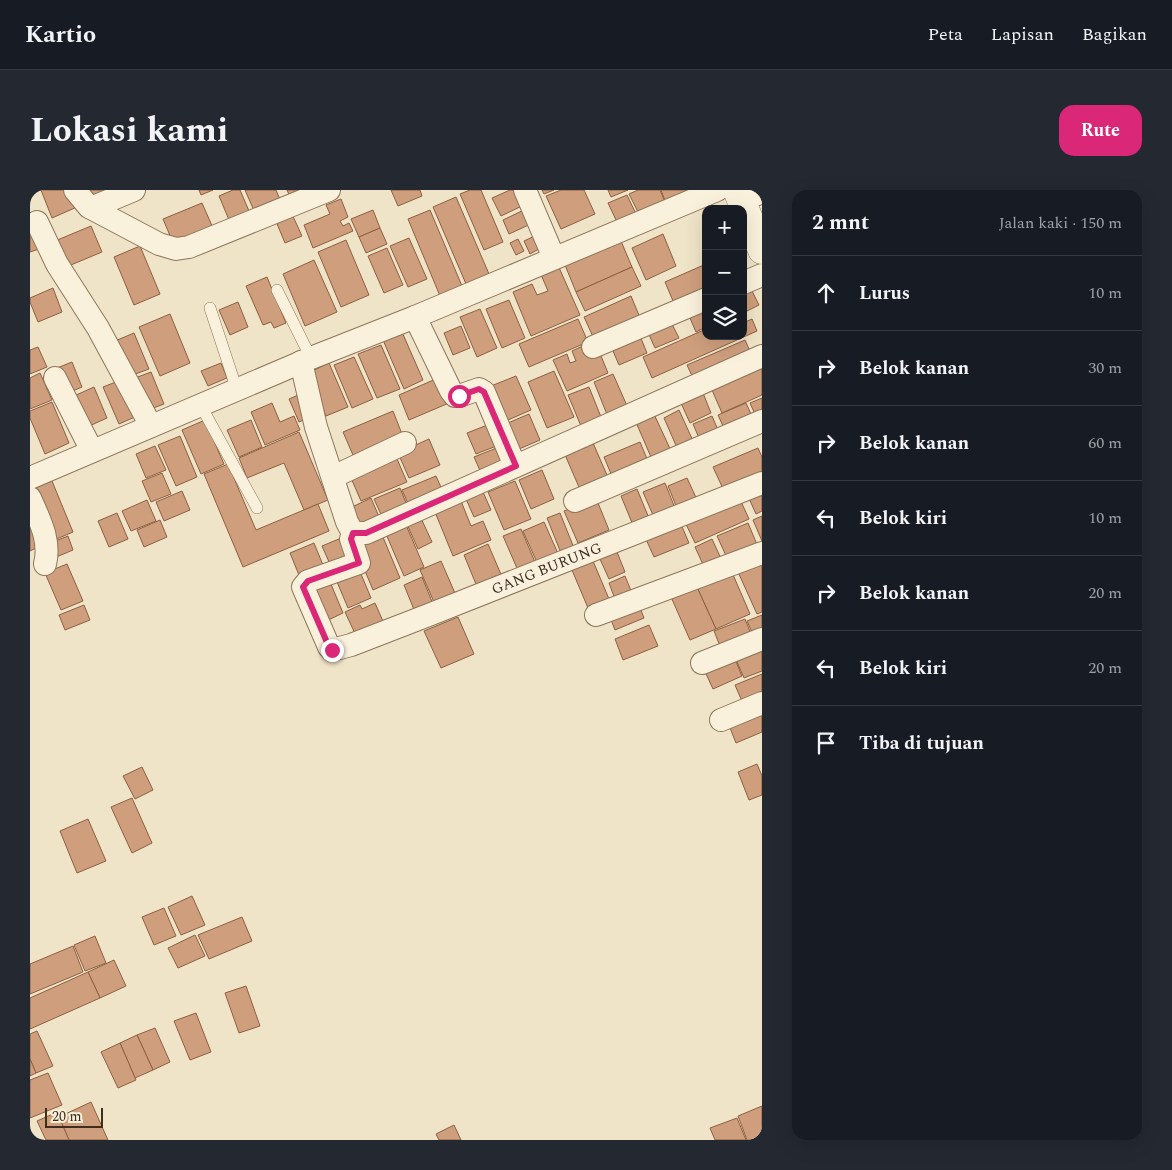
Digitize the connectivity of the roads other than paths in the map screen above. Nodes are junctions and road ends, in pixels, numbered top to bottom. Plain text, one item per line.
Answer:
1 (75, 190) edge
2 (134, 190) edge
3 (329, 190) edge
4 (525, 190) edge
5 (739, 193) edge
6 (90, 208) junction
7 (37, 222) dead end
8 (762, 250) edge
9 (554, 258) junction
10 (762, 275) edge
11 (747, 281) edge
12 (277, 290) dead end
13 (702, 301) edge
14 (210, 308) dead end
15 (415, 317) junction
16 (593, 347) dead end
17 (762, 356) edge
18 (306, 360) junction
19 (55, 378) dead end
20 (237, 390) junction
21 (201, 406) junction
22 (762, 421) edge
23 (151, 426) junction
24 (405, 443) dead end
25 (92, 452) junction
26 (516, 466) junction
27 (333, 477) junction
28 (30, 478) edge
29 (762, 483) edge
30 (30, 498) edge
31 (575, 501) dead end
32 (257, 508) dead end
33 (353, 533) junction
34 (762, 553) edge
35 (45, 564) dead end
36 (596, 616) dead end
37 (762, 638) edge
38 (702, 663) dead end
39 (762, 702) edge
40 (721, 720) dead end

1 - 6 street
2 - 6 street
3 - 6 street
4 - 9 street
5 - 8 street
5 - 9 street
7 - 23 street
9 - 15 street
10 - 11 street
12 - 18 lane
13 - 16 street
14 - 20 lane
15 - 18 street
15 - 26 street
17 - 26 street
18 - 20 street
18 - 27 street
19 - 25 street
20 - 21 street
21 - 23 street
21 - 32 lane
22 - 31 street
23 - 25 street
24 - 27 street
25 - 28 street
26 - 33 street
27 - 33 street
29 - 33 street, GANG BURUNG
30 - 35 street
34 - 36 street
37 - 38 street
39 - 40 street

